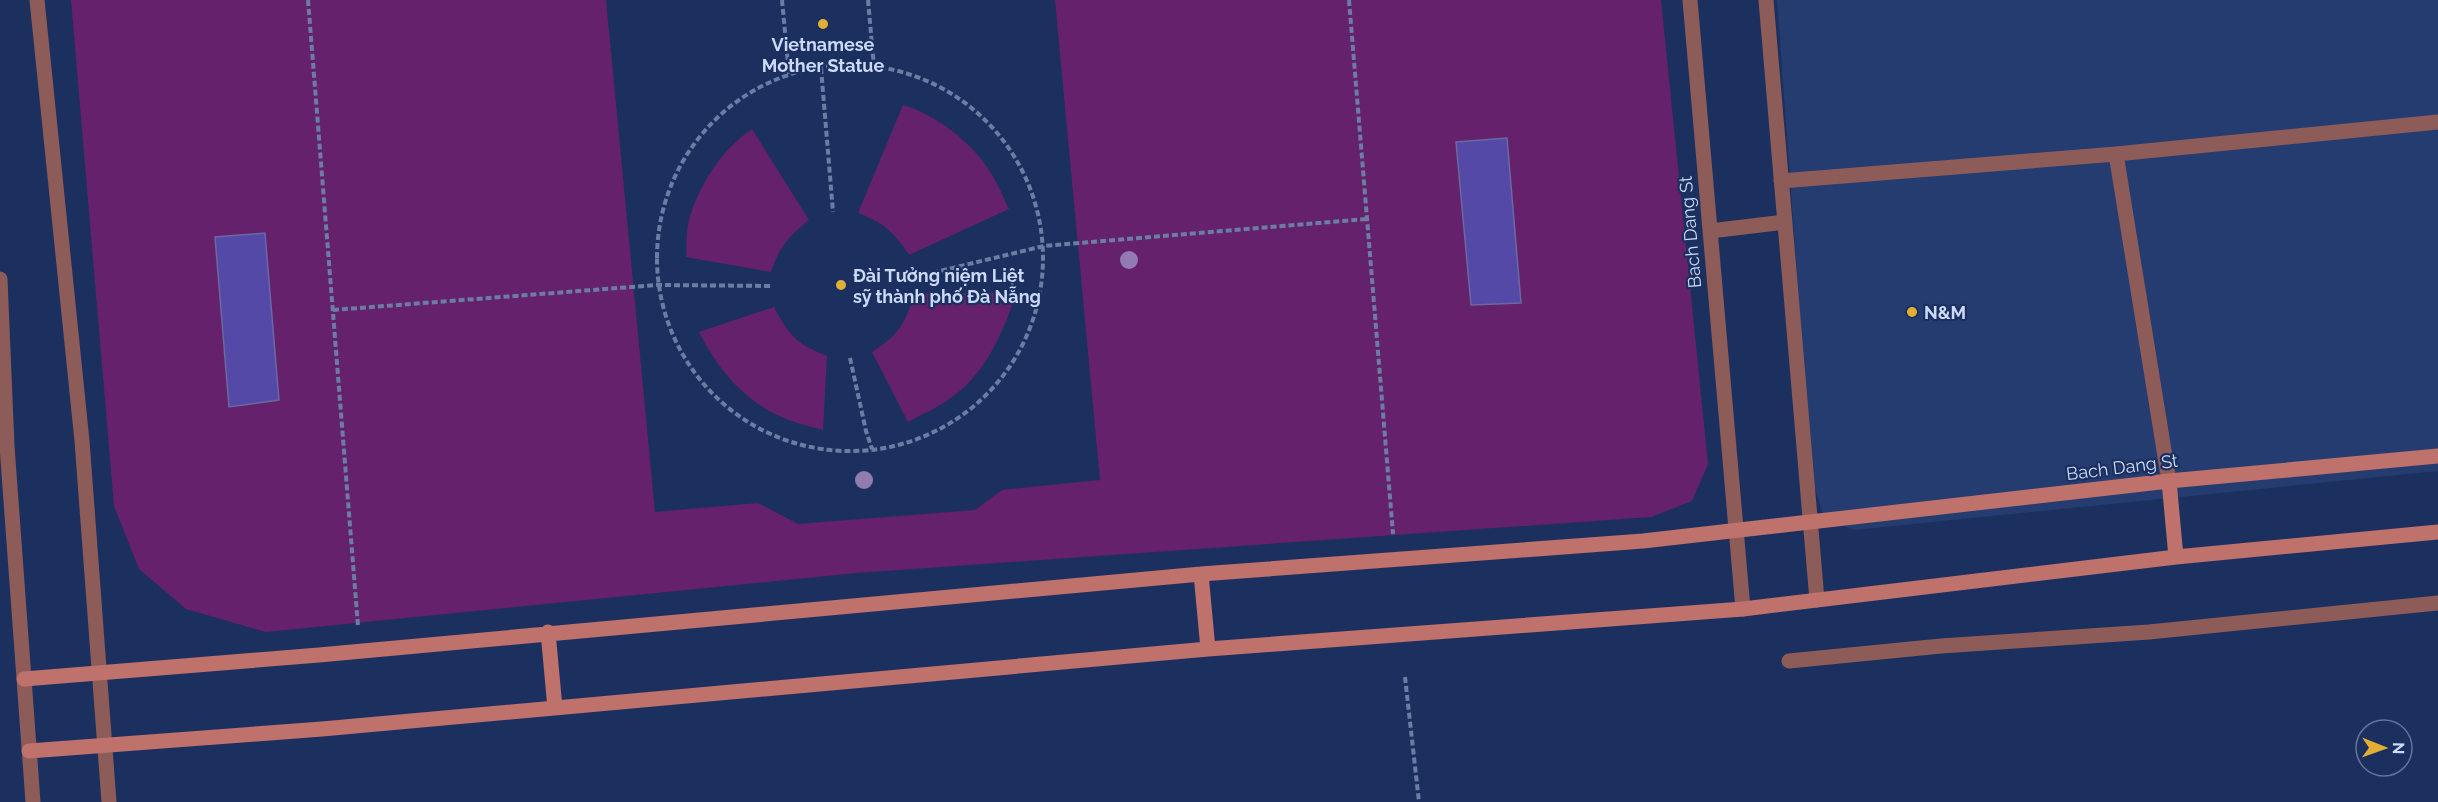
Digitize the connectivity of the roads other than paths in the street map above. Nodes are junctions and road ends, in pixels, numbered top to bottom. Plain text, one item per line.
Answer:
1 (37, 0) edge
2 (1690, 0) edge
3 (1766, 0) edge
4 (2438, 122) edge
5 (2116, 154) junction
6 (1782, 181) junction
7 (1785, 222) junction
8 (1710, 231) junction
9 (0, 279) edge
10 (2438, 456) edge
11 (2169, 481) junction
12 (1811, 523) junction
13 (1736, 532) junction
14 (2438, 532) edge
15 (2176, 557) junction
16 (1201, 574) junction
17 (1817, 600) junction
18 (2438, 603) edge
19 (1743, 609) junction
20 (548, 632) junction
21 (1208, 649) junction
22 (1789, 661) dead end
23 (99, 673) junction
24 (24, 679) junction
25 (555, 708) junction
26 (105, 746) junction
27 (29, 751) junction
28 (33, 802) edge
29 (109, 802) edge

1 - 23 street
2 - 8 street, Bach Dang St
3 - 6 street
4 - 5 street
5 - 6 street
5 - 11 street
6 - 7 street
7 - 8 street
7 - 12 street
8 - 13 street, Bach Dang St
9 - 24 street
10 - 11 main road, Bach Dang St
11 - 12 main road, Bach Dang St
11 - 15 main road
12 - 13 main road, Bach Dang St
12 - 17 street
13 - 16 main road
13 - 19 street, Bach Dang St
14 - 15 main road
15 - 17 main road
16 - 20 main road
16 - 21 main road
17 - 19 main road
18 - 22 street
19 - 21 main road
20 - 23 main road
20 - 25 main road
21 - 25 main road
23 - 24 main road
23 - 26 street
24 - 27 street
25 - 26 main road
26 - 27 main road
26 - 29 street
27 - 28 street

